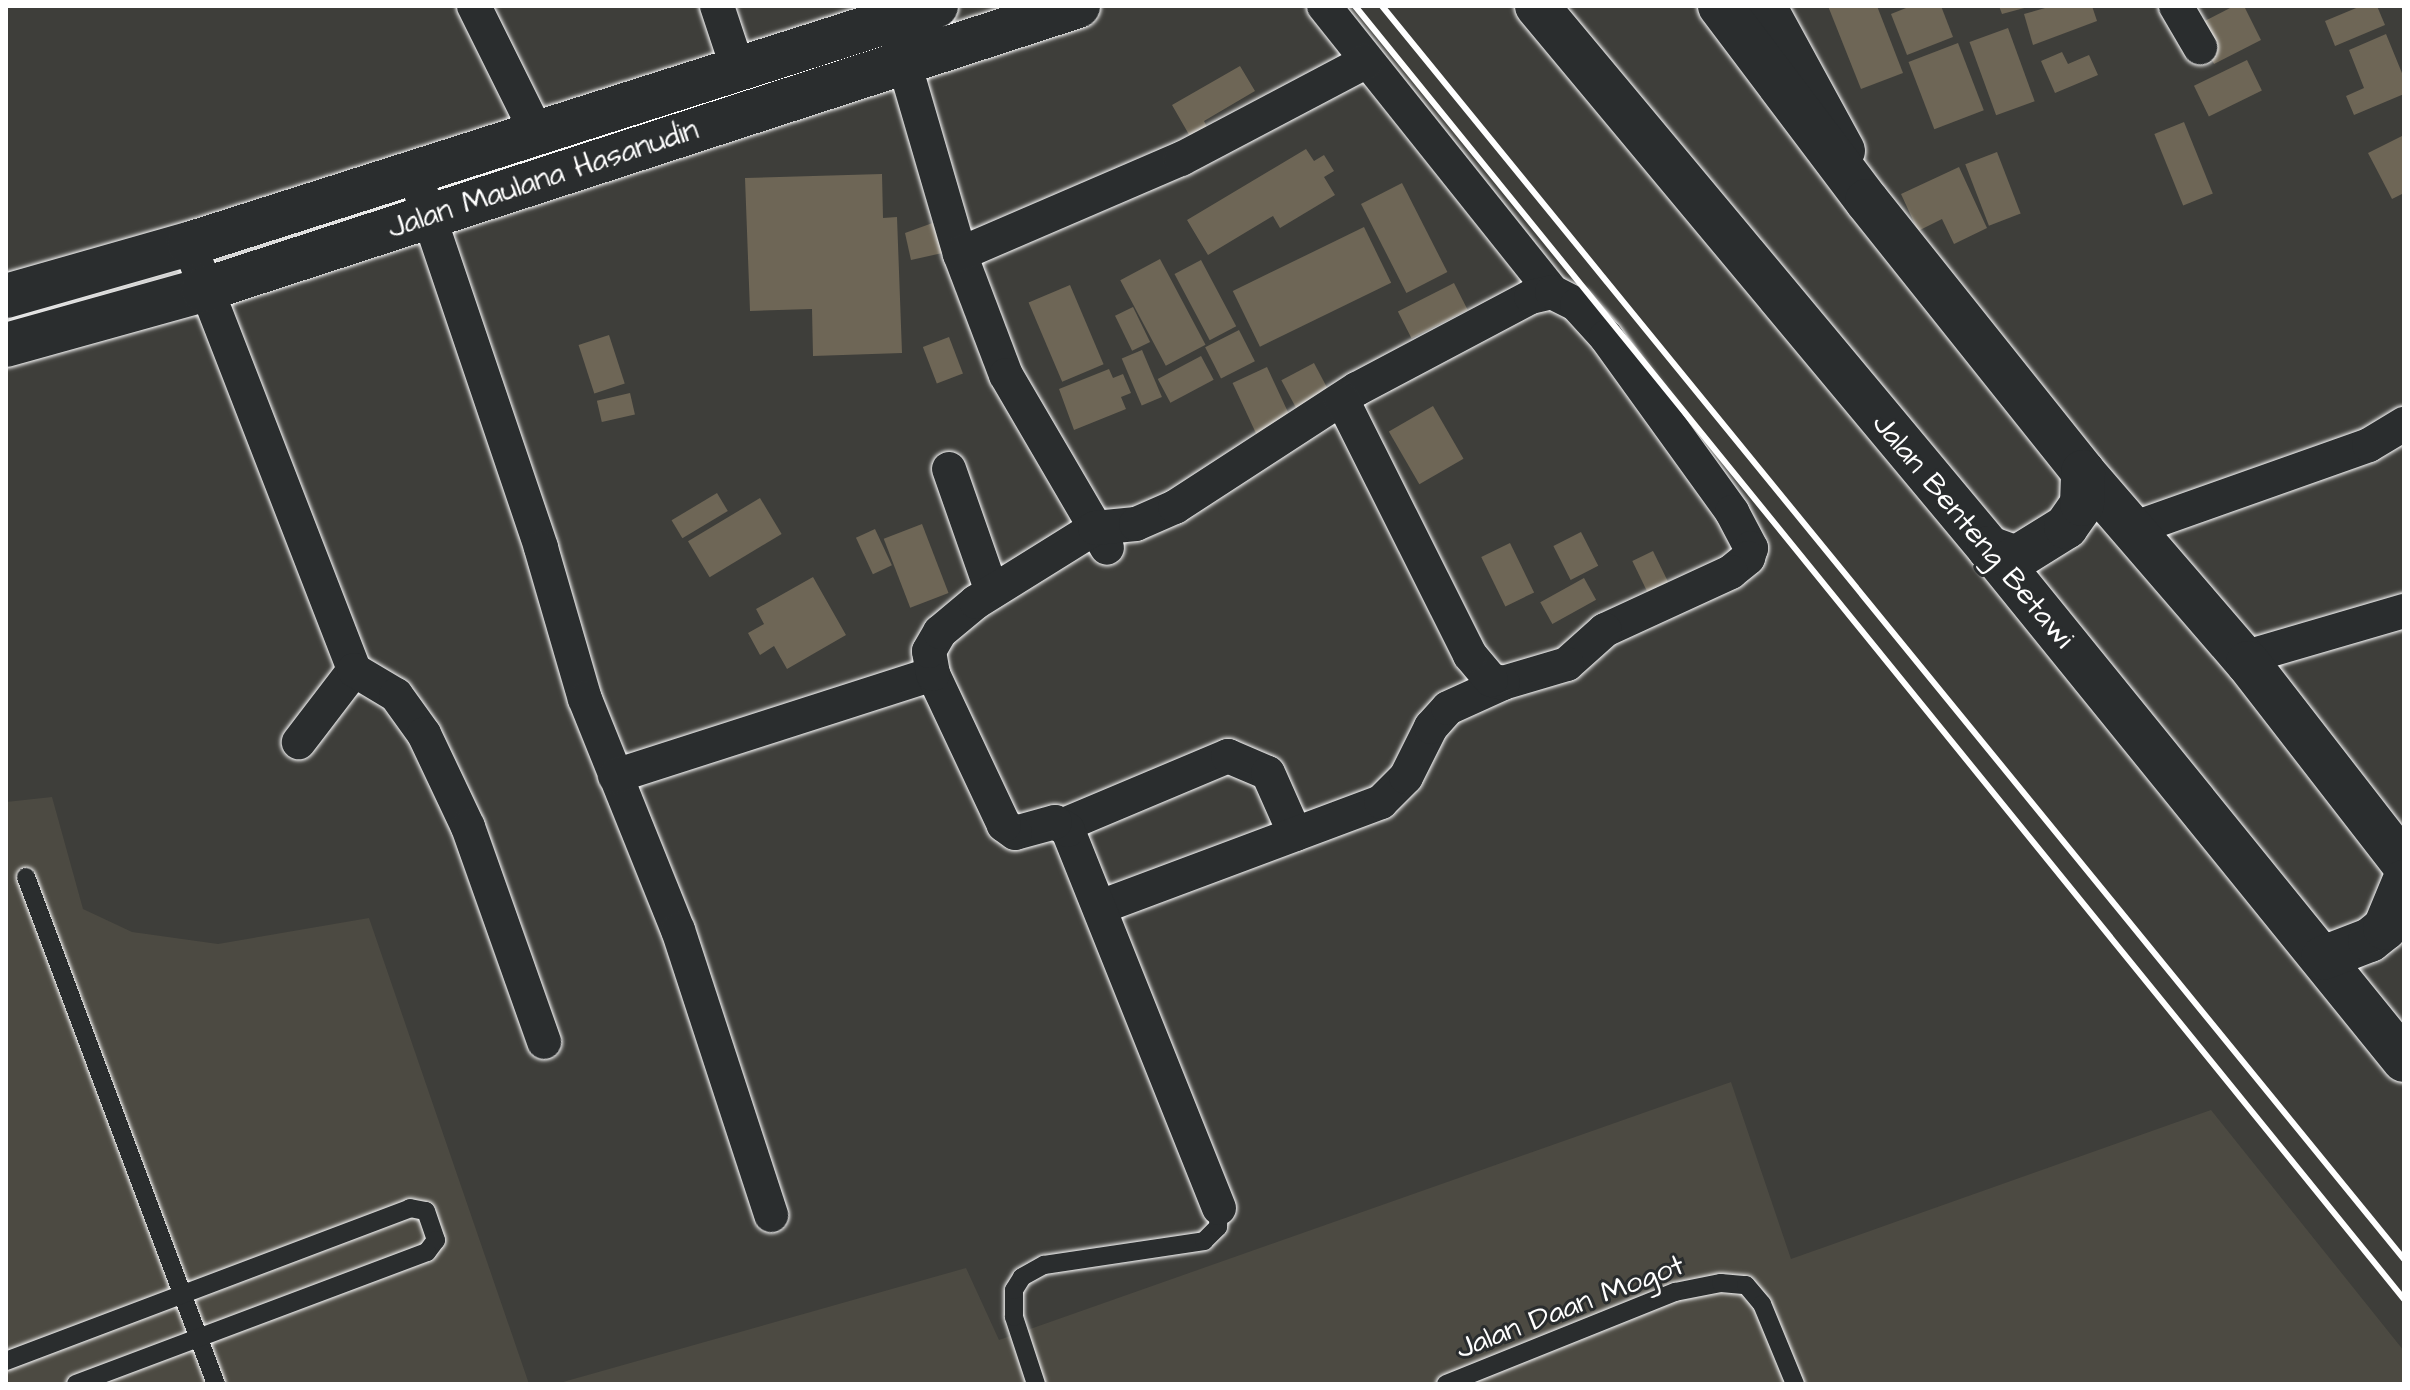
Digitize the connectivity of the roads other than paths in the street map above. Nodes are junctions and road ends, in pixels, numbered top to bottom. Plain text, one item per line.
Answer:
1 (474, 6) edge
2 (717, 6) edge
3 (936, 6) edge
4 (1078, 6) edge
5 (1324, 6) edge
6 (1537, 6) edge
7 (1720, 6) edge
8 (1764, 6) edge
9 (2176, 6) edge
10 (891, 20) junction
11 (2200, 47) dead end
12 (1367, 61) junction
13 (905, 66) junction
14 (738, 69) junction
15 (537, 133) junction
16 (414, 172) junction
17 (1867, 201) junction
18 (432, 226) junction
19 (189, 244) junction
20 (960, 254) junction
21 (203, 290) junction
22 (1552, 292) junction
23 (6, 296) edge
24 (6, 345) edge
25 (1342, 399) junction
26 (2404, 424) edge
27 (949, 469) dead end
28 (2083, 472) junction
29 (2132, 529) junction
30 (1101, 538) junction
31 (1989, 548) junction
32 (992, 592) junction
33 (2404, 611) edge
34 (2243, 658) junction
35 (354, 670) junction
36 (933, 674) junction
37 (1503, 683) junction
38 (299, 742) dead end
39 (615, 776) junction
40 (1064, 825) junction
41 (1295, 834) junction
42 (2404, 864) edge
43 (26, 877) dead end
44 (2404, 882) edge
45 (1103, 906) junction
46 (2323, 958) junction
47 (544, 1042) dead end
48 (2404, 1060) edge
49 (1219, 1208) joint
50 (771, 1215) dead end
51 (181, 1295) junction
52 (199, 1338) junction
53 (6, 1361) edge
54 (76, 1384) edge
55 (216, 1384) edge
56 (1036, 1384) edge
57 (1446, 1384) edge
58 (1795, 1384) edge

1 - 15 street
2 - 14 street
3 - 10 main road, Jalan Maulana Hasanudin
4 - 13 main road, Jalan Maulana Hasanudin
5 - 12 street
6 - 31 main road, Jalan Benteng Betawi
7 - 17 main road
8 - 17 main road
9 - 11 street
10 - 13 street
10 - 14 main road, Jalan Maulana Hasanudin
12 - 20 street
12 - 22 street
13 - 18 main road, Jalan Maulana Hasanudin
13 - 20 street
14 - 15 main road, Jalan Maulana Hasanudin
15 - 16 main road, Jalan Maulana Hasanudin
16 - 18 street
16 - 19 main road, Jalan Maulana Hasanudin
17 - 28 main road
18 - 21 main road, Jalan Maulana Hasanudin
18 - 39 street
19 - 21 street
19 - 23 main road, Jalan Maulana Hasanudin
20 - 30 street
21 - 24 main road, Jalan Maulana Hasanudin
21 - 35 street
22 - 25 street
22 - 37 street
25 - 30 street
25 - 37 street
26 - 29 street
27 - 32 street
28 - 29 main road
28 - 31 main road
29 - 34 main road
30 - 32 street
31 - 46 main road, Jalan Benteng Betawi
32 - 36 street
33 - 34 street
34 - 42 main road
35 - 38 street
35 - 47 street
36 - 39 street
36 - 40 street
37 - 41 street
39 - 50 street
40 - 41 street
40 - 45 street
41 - 45 street
43 - 51 lane
44 - 46 main road
45 - 49 street
46 - 48 main road, Jalan Benteng Betawi
49 - 56 lane
51 - 52 lane
51 - 52 lane
51 - 53 lane
52 - 54 lane
52 - 55 lane
57 - 58 lane, Jalan Daan Mogot

